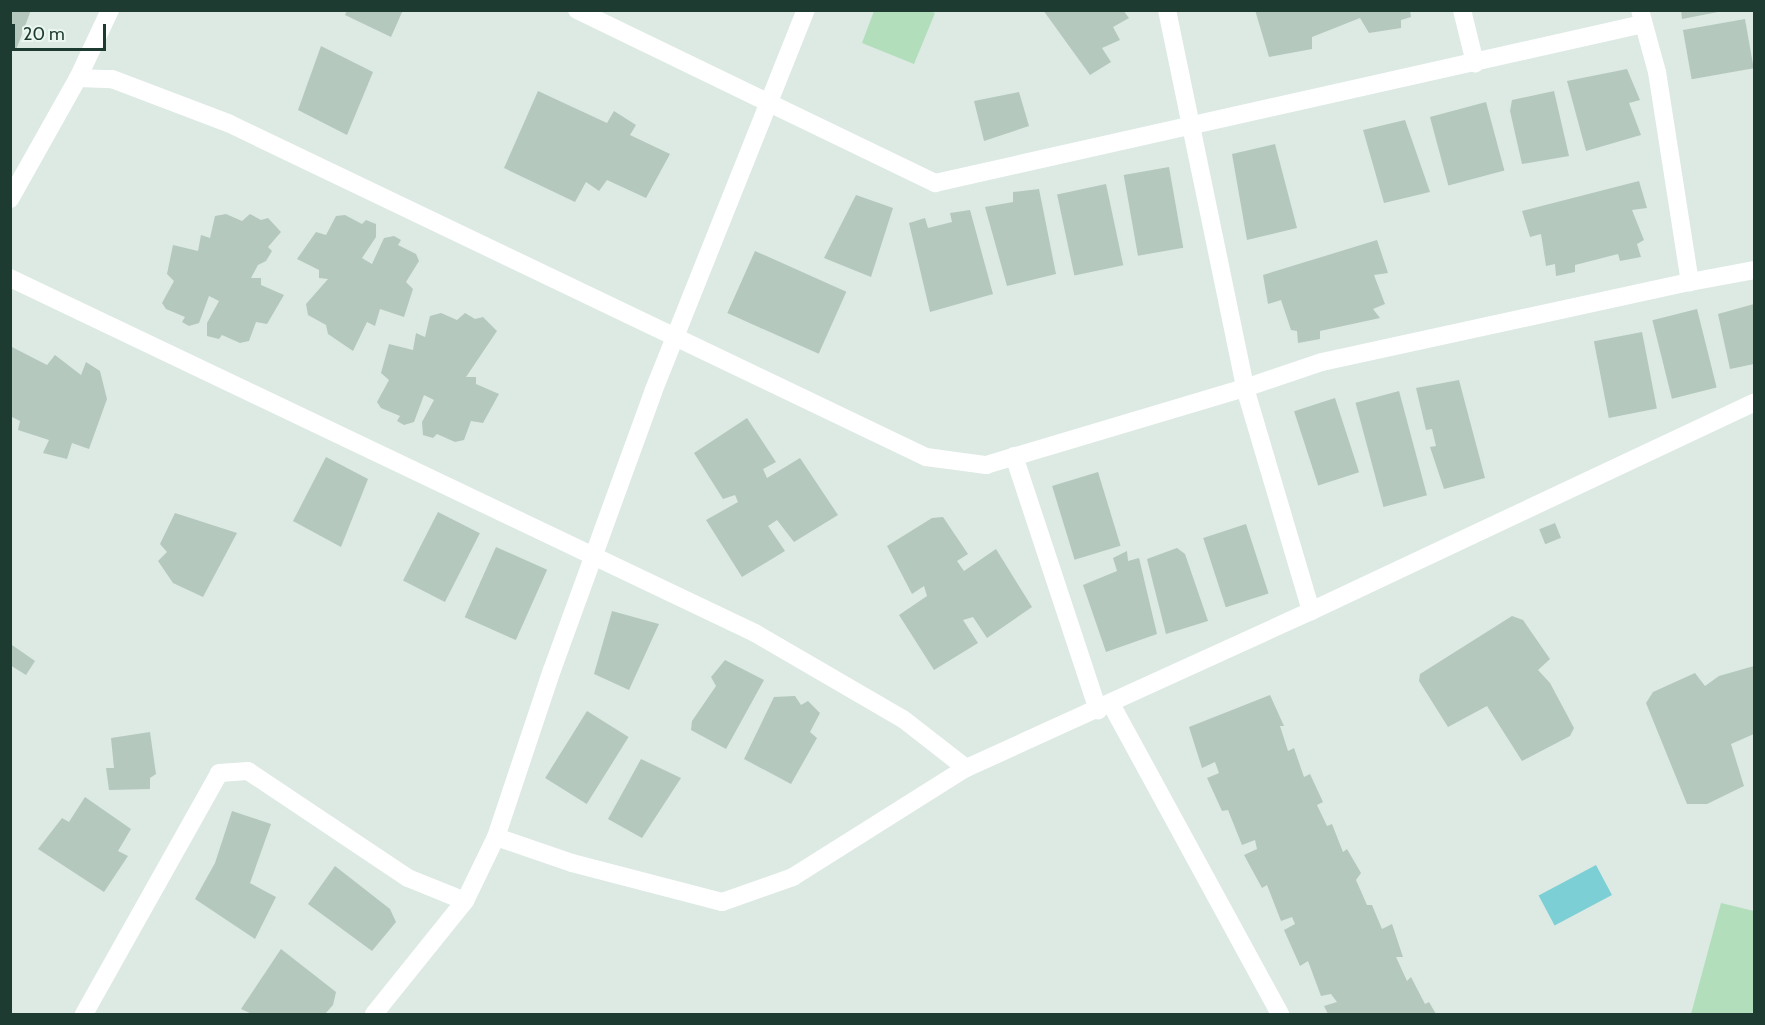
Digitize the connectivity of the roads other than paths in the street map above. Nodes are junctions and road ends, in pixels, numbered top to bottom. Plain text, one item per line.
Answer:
1 (110, 10) edge
2 (577, 10) edge
3 (806, 10) edge
4 (1167, 10) edge
5 (1462, 10) edge
6 (1641, 17) edge
7 (1475, 63) junction
8 (78, 78) junction
9 (772, 101) junction
10 (1191, 127) junction
11 (10, 199) edge
12 (1755, 270) edge
13 (10, 278) edge
14 (1690, 282) junction
15 (675, 336) junction
16 (1245, 388) junction
17 (1755, 403) edge
18 (1014, 456) junction
19 (593, 556) junction
20 (1311, 611) junction
21 (1105, 707) junction
22 (966, 768) junction
23 (496, 837) junction
24 (465, 901) junction
25 (84, 1014) edge
26 (374, 1014) edge
27 (1280, 1014) edge

1 - 8 street
2 - 9 street
3 - 9 street
4 - 10 street
5 - 7 street
6 - 7 street
6 - 14 street
7 - 10 street
8 - 11 street
8 - 15 street
9 - 10 street
9 - 15 street
10 - 16 street
12 - 14 street
13 - 19 street
14 - 16 street
15 - 18 street
15 - 19 street
16 - 18 street
16 - 20 street
17 - 20 street
18 - 21 street
19 - 22 street
19 - 23 street
20 - 21 street
21 - 22 street
21 - 27 street
22 - 23 street
23 - 24 street
24 - 25 street
24 - 26 street

